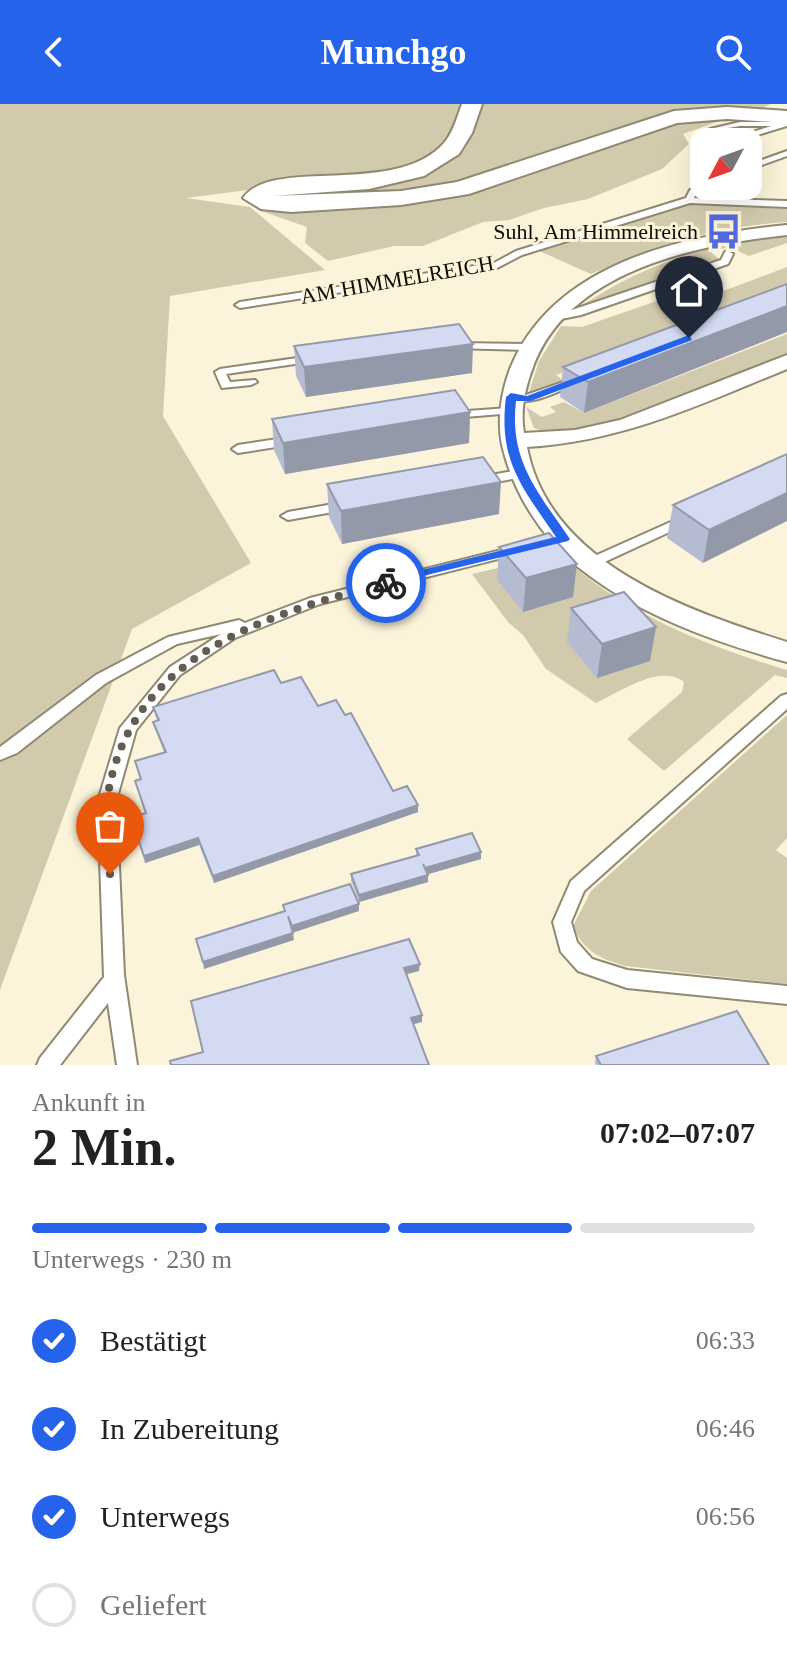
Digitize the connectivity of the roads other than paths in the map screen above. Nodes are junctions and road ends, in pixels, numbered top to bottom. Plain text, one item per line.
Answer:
1 (472, 104) edge
2 (786, 122) edge
3 (787, 153) edge
4 (762, 163) edge
5 (689, 200) joint
6 (787, 204) edge
7 (787, 230) edge
8 (728, 254) dead end
9 (240, 305) dead end
10 (556, 317) junction
11 (445, 344) edge
12 (530, 347) junction
13 (327, 357) edge
14 (785, 364) edge
15 (580, 379) edge
16 (251, 382) dead end
17 (510, 404) junction
18 (435, 418) edge
19 (304, 439) edge
20 (512, 441) junction
21 (238, 449) dead end
22 (519, 474) junction
23 (473, 483) edge
24 (365, 502) edge
25 (701, 512) edge
26 (288, 516) dead end
27 (548, 543) junction
28 (593, 562) junction
29 (263, 620) junction
30 (787, 652) edge
31 (787, 700) edge
32 (0, 754) edge
33 (114, 980) junction
34 (786, 1000) edge
35 (47, 1065) edge
36 (127, 1065) edge

1 - 2 main road
2 - 2 lane
3 - 4 lane
5 - 6 lane, AM HIMMELREICH
5 - 9 lane, AM HIMMELREICH
7 - 10 street
8 - 10 lane
10 - 12 street
11 - 12 lane
12 - 17 street
13 - 16 lane
14 - 20 street
15 - 17 lane
17 - 18 lane
17 - 20 street
19 - 21 lane
20 - 22 street
22 - 23 lane
22 - 27 street
24 - 26 lane
25 - 28 lane
27 - 28 street
27 - 29 lane
28 - 30 street
29 - 32 lane
29 - 33 lane
31 - 34 lane
33 - 35 lane
33 - 36 lane

